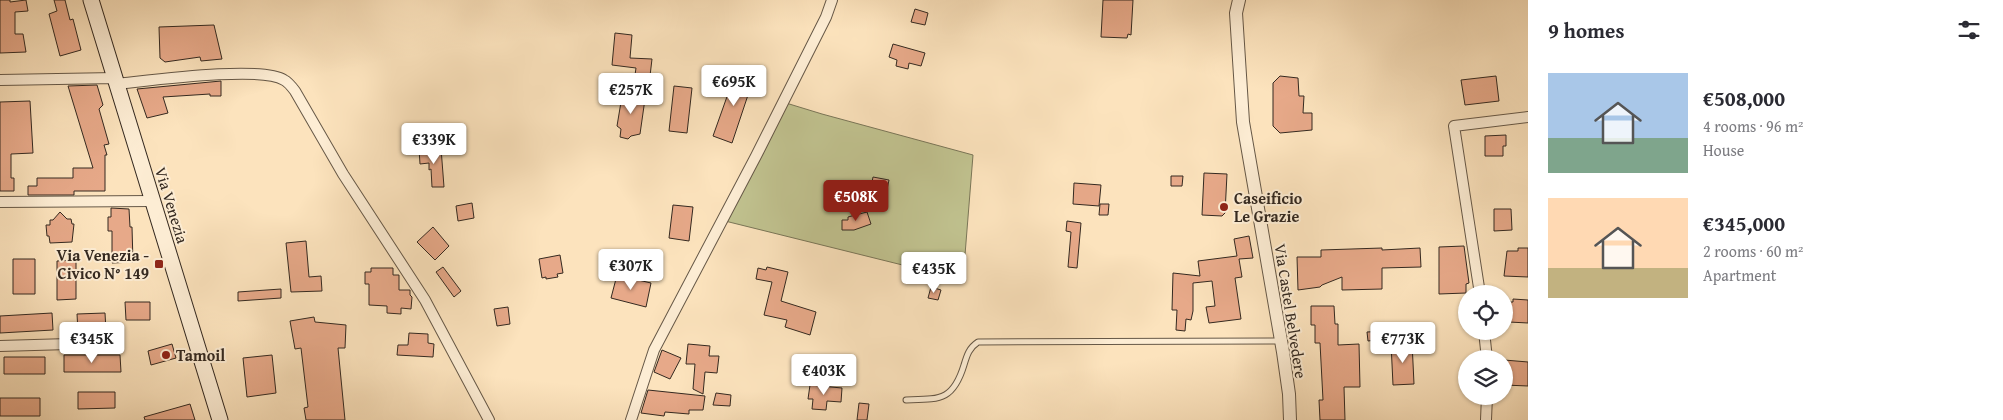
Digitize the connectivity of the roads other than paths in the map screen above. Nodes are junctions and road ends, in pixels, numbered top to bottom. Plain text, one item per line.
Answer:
1 (91, 0) edge
2 (832, 0) edge
3 (1239, 0) edge
4 (0, 80) edge
5 (115, 81) junction
6 (1528, 117) edge
7 (152, 201) junction
8 (0, 202) edge
9 (1479, 285) edge
10 (1281, 341) junction
11 (103, 343) dead end
12 (0, 346) edge
13 (906, 400) dead end
14 (1487, 405) edge
15 (220, 420) edge
16 (489, 420) edge
17 (631, 420) edge
18 (1290, 420) edge
19 (1486, 420) edge

1 - 5 main road, Via Venezia
2 - 17 street
3 - 10 street, Via Castel Belvedere
4 - 5 street
5 - 7 main road, Via Venezia
5 - 16 street
6 - 9 street
7 - 8 street
7 - 15 main road, Via Venezia
10 - 13 lane
10 - 18 street, Via Castel Belvedere
11 - 12 street
14 - 19 street

